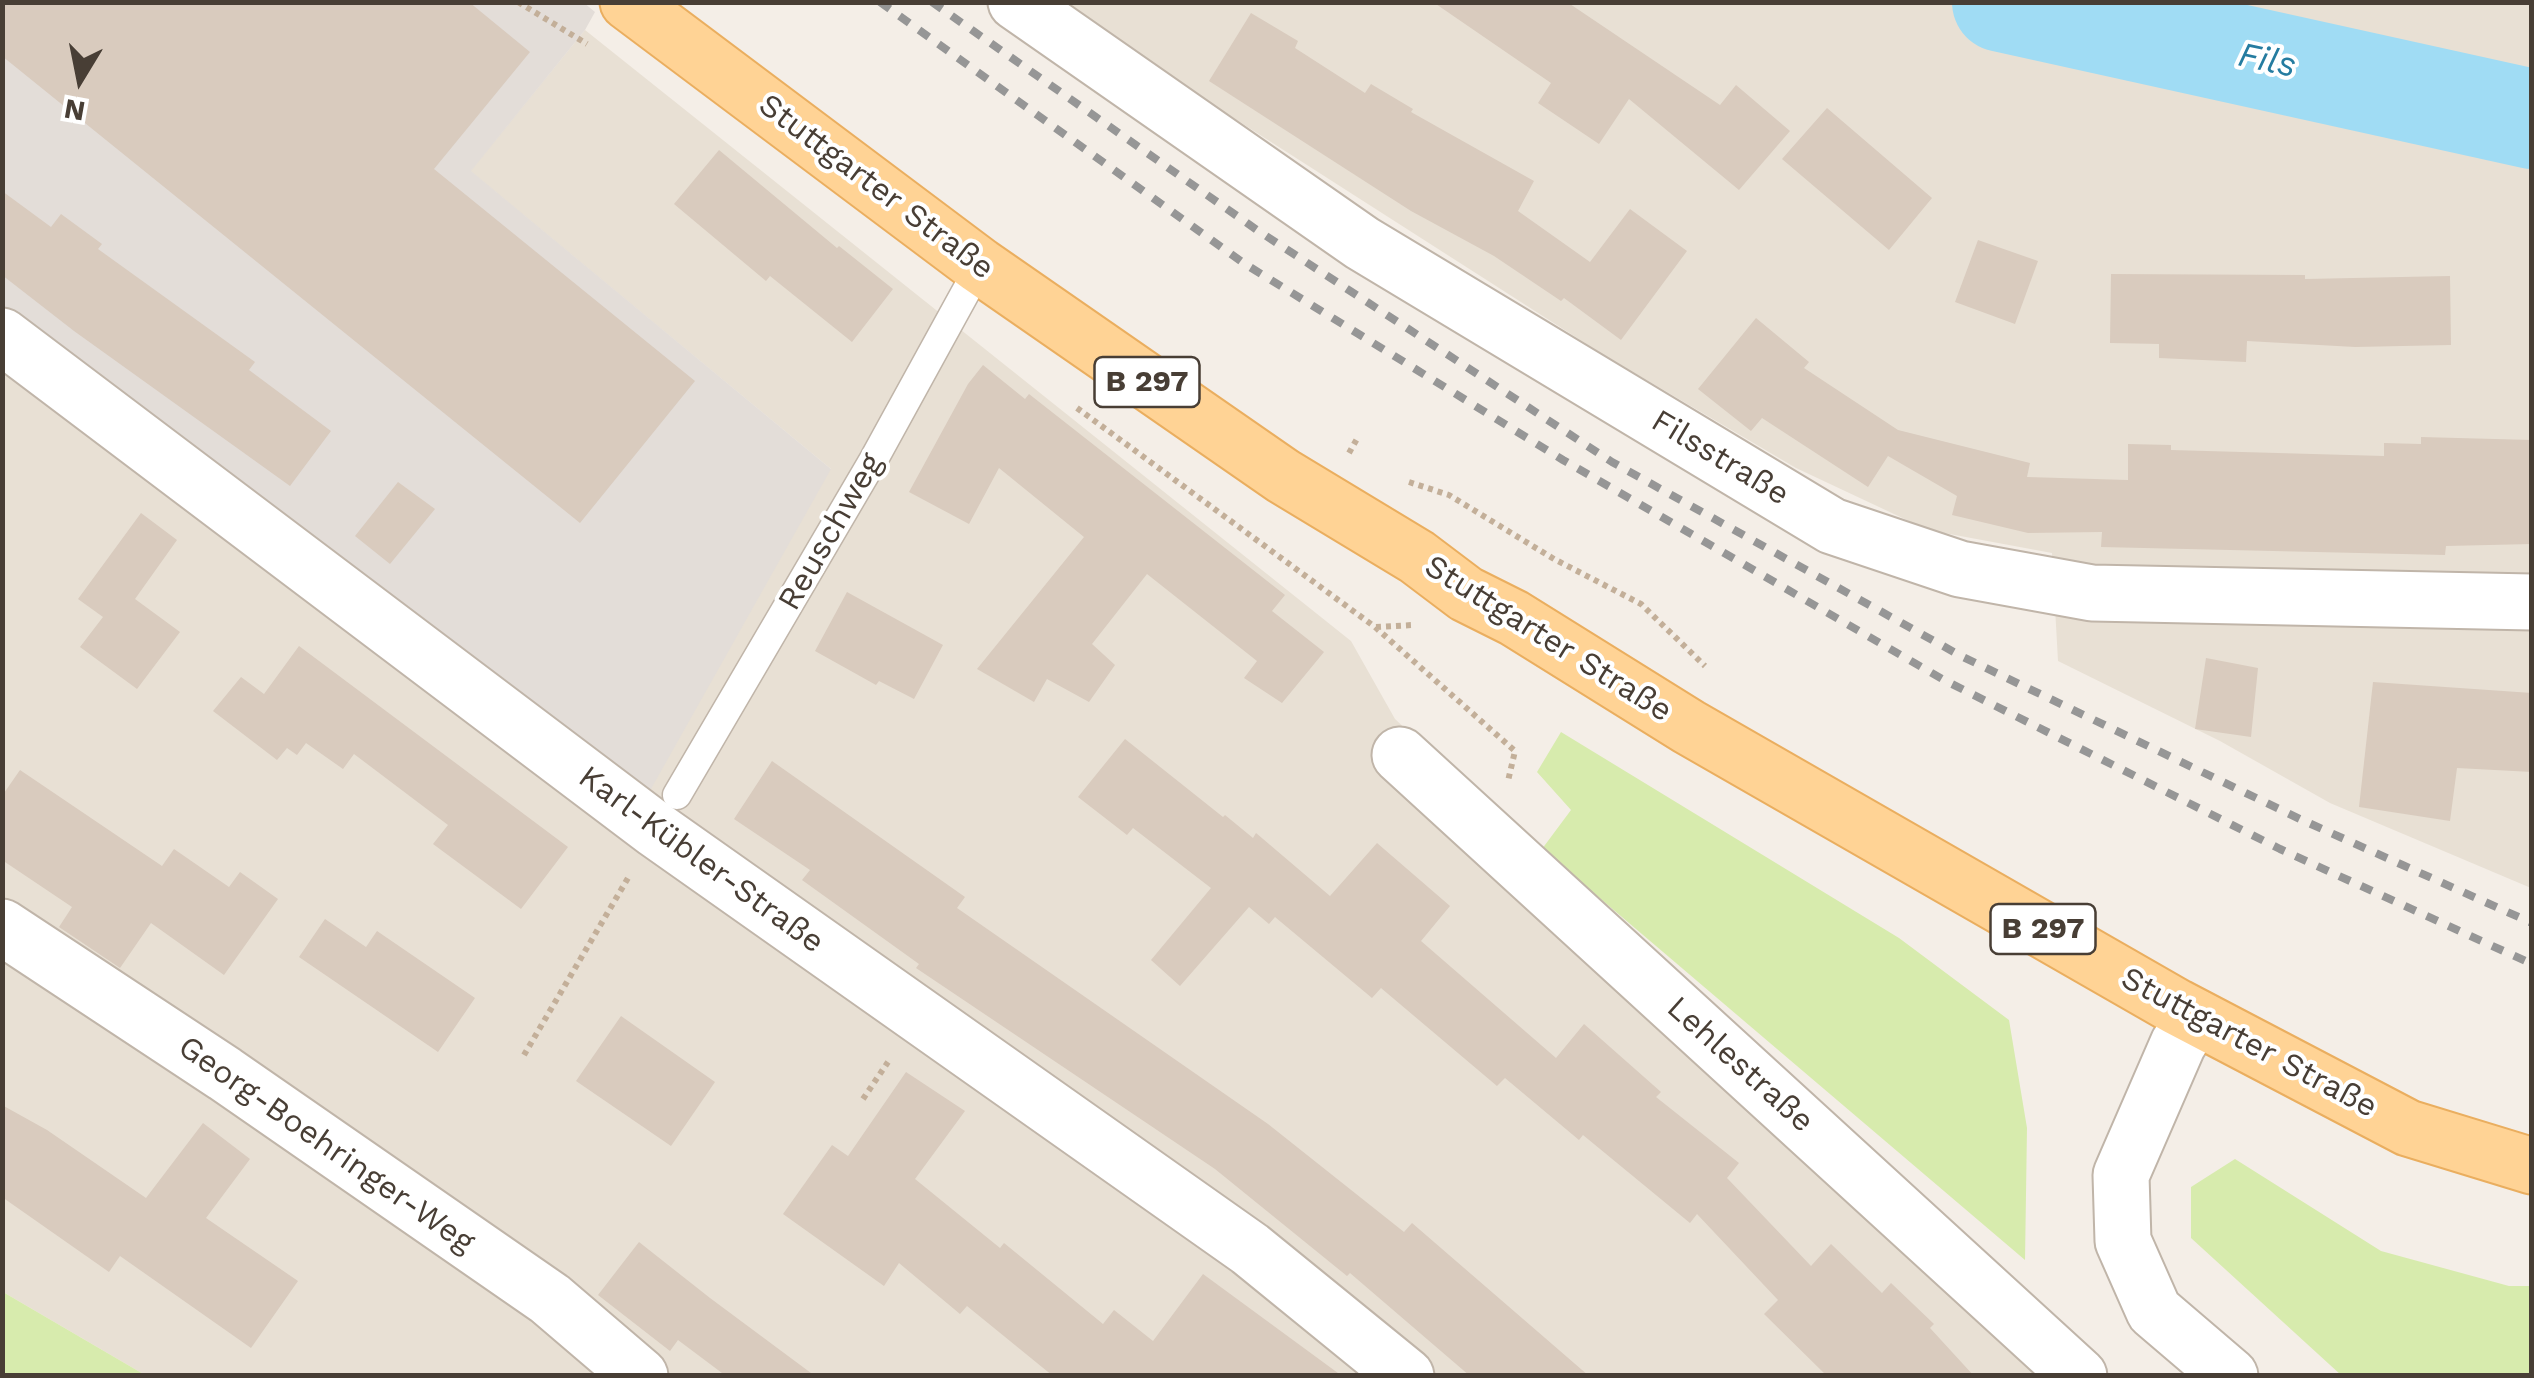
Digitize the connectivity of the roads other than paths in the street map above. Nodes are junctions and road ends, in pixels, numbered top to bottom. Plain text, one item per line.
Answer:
1 (628, 2) edge
2 (1016, 2) edge
3 (980, 266) junction
4 (2, 336) edge
5 (2532, 602) edge
6 (1400, 756) dead end
7 (677, 795) dead end
8 (2, 927) edge
9 (2183, 1023) junction
10 (2532, 1166) edge
11 (640, 1376) edge
12 (1406, 1376) edge
13 (2079, 1376) edge
14 (2230, 1376) edge

1 - 3 main road, Stuttgarter Straße / B 297
2 - 5 street, Filsstraße
3 - 7 lane, Reuschweg
3 - 9 main road, Stuttgarter Straße / B 297
4 - 12 street, Karl-Kübler-Straße
6 - 13 street, Lehlestraße
8 - 11 street, Georg-Boehringer-Weg
9 - 10 main road, Stuttgarter Straße / B 297
9 - 14 street

